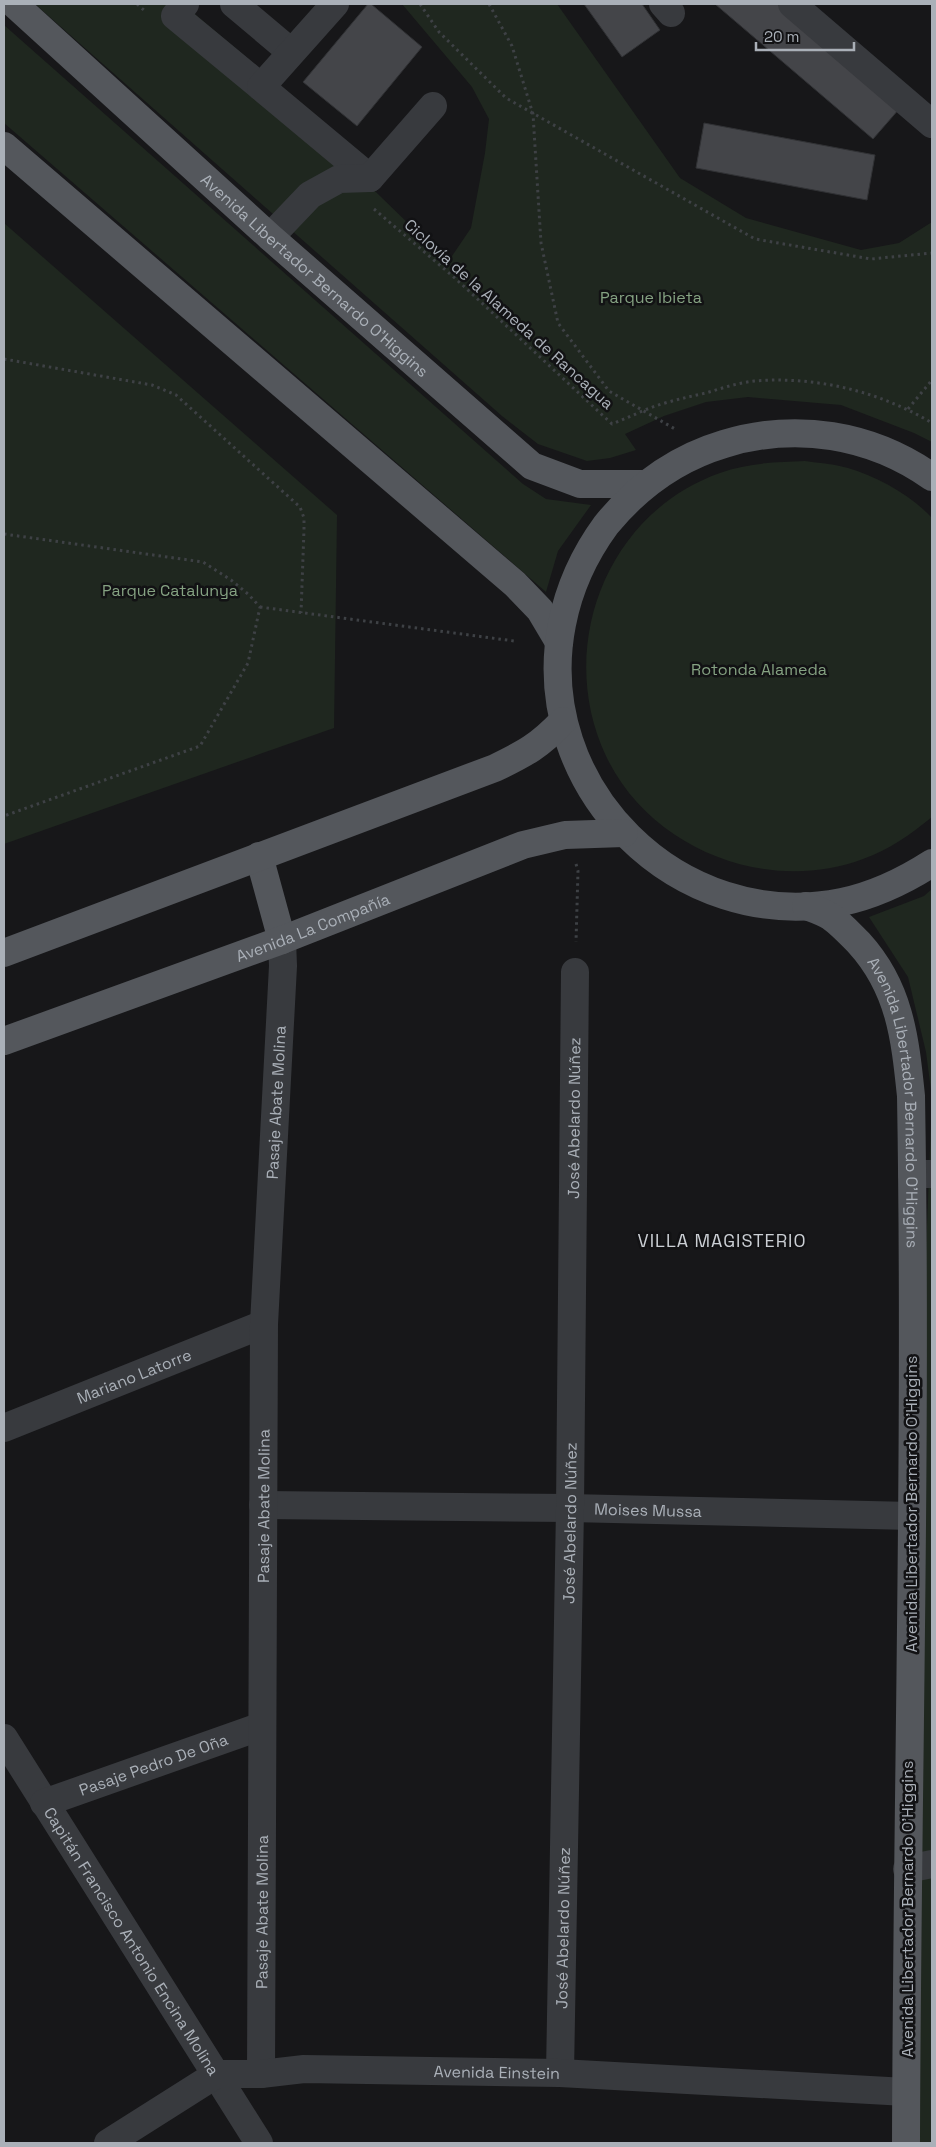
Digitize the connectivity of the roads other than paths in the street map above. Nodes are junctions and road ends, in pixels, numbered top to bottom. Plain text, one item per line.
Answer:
1 (14, 4) edge
2 (234, 4) edge
3 (335, 4) edge
4 (792, 4) edge
5 (168, 10) edge
6 (291, 52) junction
7 (261, 86) junction
8 (433, 106) dead end
9 (932, 124) edge
10 (4, 146) edge
11 (370, 178) junction
12 (270, 237) junction
13 (932, 477) edge
14 (645, 484) junction
15 (559, 642) junction
16 (563, 721) junction
17 (624, 833) junction
18 (259, 856) junction
19 (932, 862) edge
20 (806, 906) junction
21 (282, 940) junction
22 (4, 953) edge
23 (575, 972) road end
24 (4, 1040) edge
25 (922, 1174) edge
26 (264, 1324) junction
27 (4, 1428) edge
28 (263, 1505) junction
29 (570, 1508) junction
30 (912, 1516) junction
31 (262, 1726) junction
32 (4, 1738) edge
33 (44, 1803) junction
34 (920, 1867) edge
35 (560, 2073) junction
36 (216, 2074) junction
37 (262, 2074) junction
38 (906, 2092) junction
39 (108, 2143) edge
40 (259, 2143) edge
41 (906, 2143) edge

1 - 12 main road, Avenida Libertador Bernardo O'Higgins
2 - 6 street
3 - 6 street
4 - 9 street
5 - 7 street
6 - 7 street
7 - 11 street
8 - 11 street
10 - 15 main road
11 - 12 street
12 - 14 main road, Avenida Libertador Bernardo O'Higgins
13 - 14 main road
14 - 15 main road
15 - 16 main road
16 - 17 main road
16 - 18 main road
17 - 20 main road
17 - 21 main road, Avenida La Compañía
18 - 21 main road
18 - 22 main road
19 - 20 main road
20 - 25 main road, Avenida Libertador Bernardo O'Higgins
21 - 24 main road, Avenida La Compañía
21 - 26 street, Pasaje Abate Molina
23 - 29 street, José Abelardo Núñez
25 - 30 main road, Avenida Libertador Bernardo O'Higgins
26 - 27 street, Mariano Latorre
26 - 28 street, Pasaje Abate Molina
28 - 29 street, Moises Mussa
28 - 31 street, Pasaje Abate Molina
29 - 30 street, Moises Mussa
29 - 35 street, José Abelardo Núñez
30 - 34 main road, Avenida Libertador Bernardo O'Higgins
31 - 33 street, Pasaje Pedro De Oña
31 - 37 street, Pasaje Abate Molina
32 - 33 street, Capitán Francisco Antonio Encina Molina
33 - 36 street, Capitán Francisco Antonio Encina Molina
34 - 38 main road, Avenida Libertador Bernardo O'Higgins
35 - 37 street, Avenida Einstein
35 - 38 street, Avenida Einstein
36 - 37 street, Avenida Einstein
36 - 39 street
36 - 40 street, Capitán Francisco Antonio Encina Molina
38 - 41 main road, Avenida Libertador Bernardo O'Higgins

